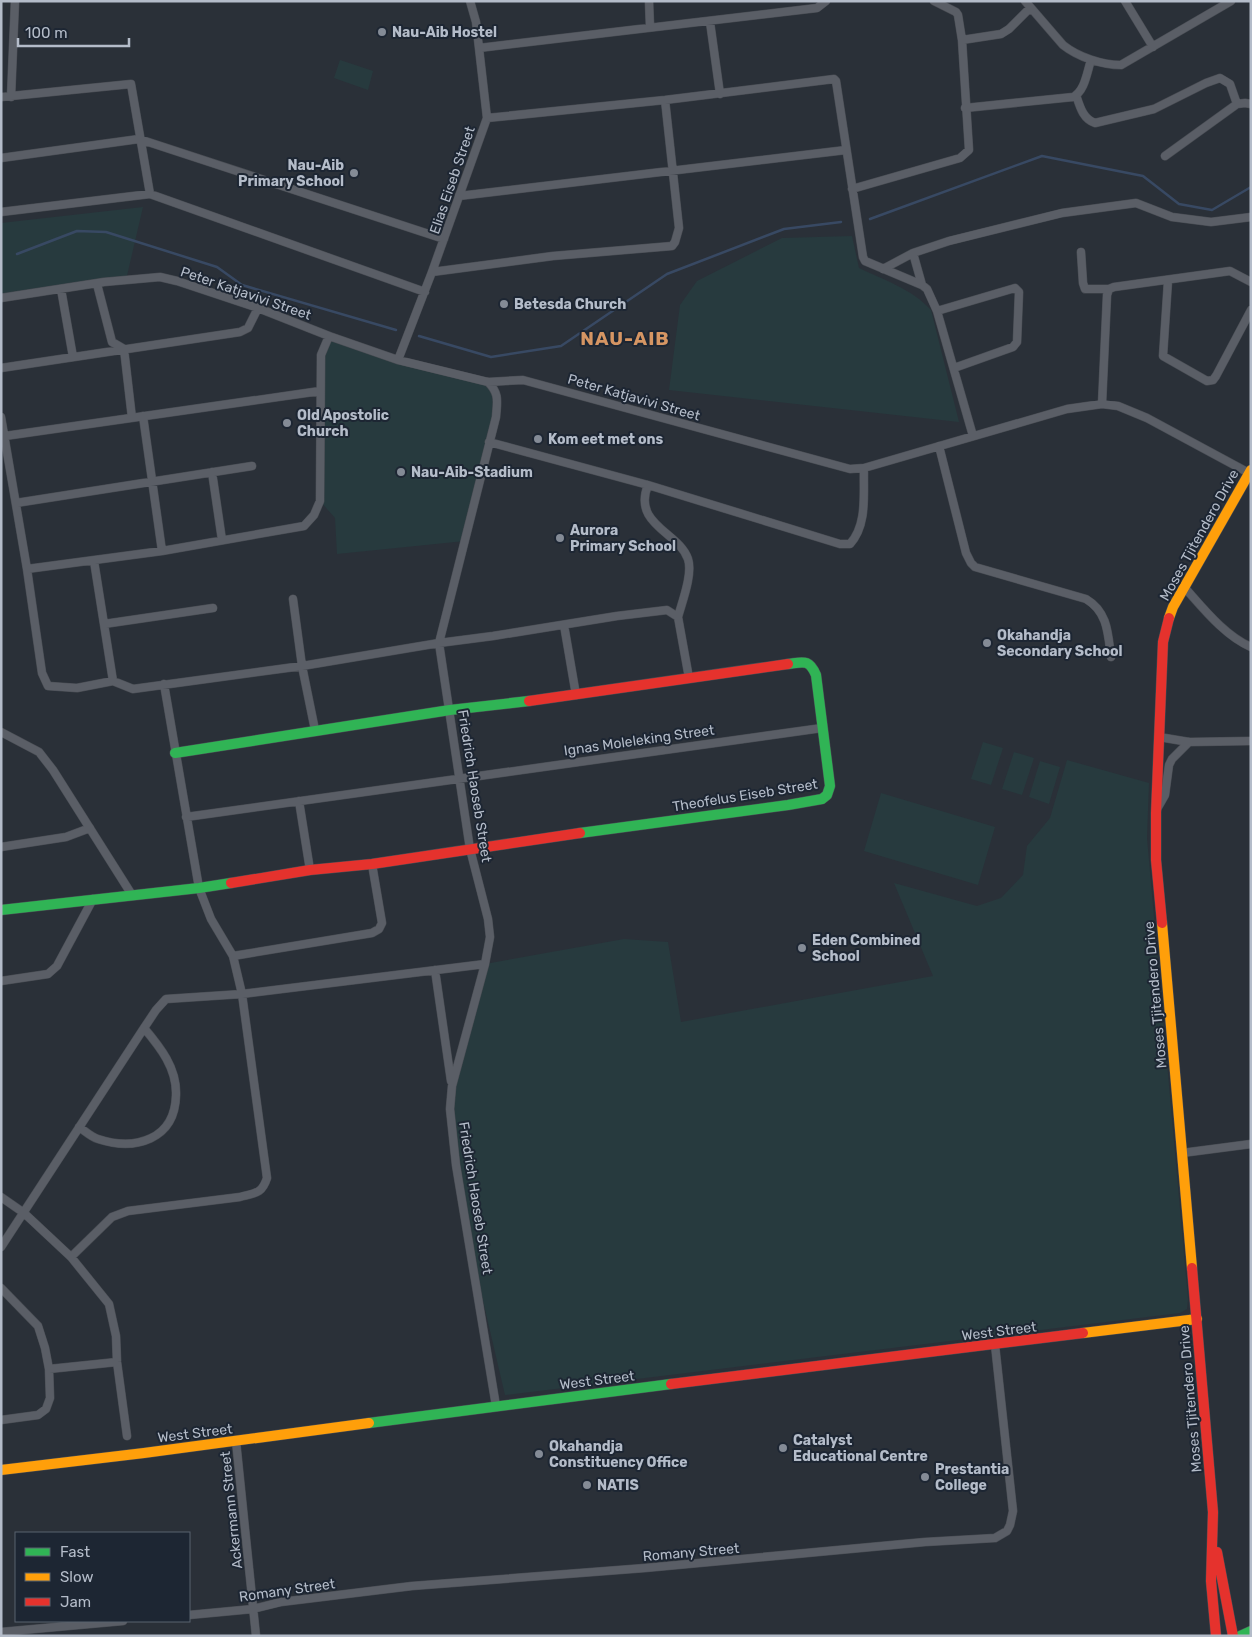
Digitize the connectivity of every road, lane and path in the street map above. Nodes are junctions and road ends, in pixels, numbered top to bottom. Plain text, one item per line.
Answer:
1 (15, 1) edge
2 (470, 1) edge
3 (649, 1) edge
4 (826, 1) edge
5 (934, 1) edge
6 (1125, 1) edge
7 (1231, 1) edge
8 (1028, 4) edge
9 (710, 22) junction
10 (650, 27) junction
11 (962, 40) junction
12 (1153, 47) junction
13 (479, 48) junction
14 (1091, 60) junction
15 (720, 94) junction
16 (1076, 96) junction
17 (11, 97) junction
18 (1, 98) edge
19 (665, 100) junction
20 (1237, 104) junction
21 (1251, 104) edge
22 (966, 108) junction
23 (486, 118) junction
24 (139, 139) junction
25 (846, 150) junction
26 (1165, 156) dead end
27 (1, 158) edge
28 (673, 171) junction
29 (852, 189) junction
30 (150, 194) junction
31 (460, 196) junction
32 (1, 212) edge
33 (1251, 217) edge
34 (444, 239) junction
35 (1081, 252) dead end
36 (913, 253) junction
37 (882, 269) junction
38 (432, 272) junction
39 (1168, 280) junction
40 (1251, 282) edge
41 (97, 284) junction
42 (922, 285) junction
43 (61, 289) junction
44 (1109, 289) junction
45 (425, 292) junction
46 (1, 298) edge
47 (258, 308) junction
48 (1251, 310) edge
49 (937, 311) junction
50 (329, 336) junction
51 (124, 350) junction
52 (73, 357) junction
53 (398, 360) junction
54 (1, 368) edge
55 (954, 368) junction
56 (488, 382) junction
57 (320, 391) junction
58 (1102, 404) junction
59 (143, 416) junction
60 (1, 417) edge
61 (132, 418) junction
62 (5, 436) junction
63 (973, 436) junction
64 (489, 442) junction
65 (939, 446) junction
66 (252, 466) dead end
67 (864, 468) junction
68 (212, 472) junction
69 (1250, 472) edge
70 (152, 482) junction
71 (648, 485) junction
72 (16, 503) junction
73 (222, 540) junction
74 (162, 551) junction
75 (94, 561) junction
76 (27, 569) junction
77 (1185, 588) junction
78 (293, 599) dead end
79 (214, 608) dead end
80 (678, 617) junction
81 (104, 624) junction
82 (564, 625) junction
83 (439, 642) junction
84 (1251, 647) edge
85 (1111, 657) dead end
86 (302, 666) junction
87 (689, 678) junction
88 (113, 681) junction
89 (164, 684) junction
90 (576, 695) junction
91 (450, 710) junction
92 (822, 728) junction
93 (316, 730) junction
94 (1, 732) edge
95 (1159, 737) junction
96 (1251, 741) edge
97 (1189, 742) junction
98 (175, 753) junction
99 (460, 778) junction
100 (299, 801) junction
101 (1156, 813) junction
102 (186, 817) junction
103 (90, 828) junction
104 (1, 847) edge
105 (470, 849) junction
106 (372, 864) junction
107 (310, 870) junction
108 (199, 888) junction
109 (132, 895) junction
110 (93, 899) junction
111 (1, 910) edge
112 (232, 956) junction
113 (485, 964) junction
114 (435, 970) junction
115 (1, 981) edge
116 (242, 994) junction
117 (144, 1028) junction
118 (452, 1086) junction
119 (78, 1127) junction
120 (1251, 1144) edge
121 (1182, 1153) junction
122 (1, 1197) edge
123 (24, 1214) junction
124 (1, 1247) edge
125 (71, 1256) junction
126 (1, 1288) edge
127 (1197, 1319) junction
128 (995, 1345) junction
129 (117, 1362) junction
130 (49, 1369) junction
131 (496, 1406) junction
132 (1, 1420) edge
133 (127, 1436) dead end
134 (236, 1441) junction
135 (1, 1470) edge
136 (1214, 1539) junction
137 (253, 1609) junction
138 (190, 1615) edge
139 (112, 1622) edge
140 (1251, 1631) edge
141 (1, 1632) edge
142 (256, 1636) edge
143 (1216, 1636) edge
144 (1233, 1636) edge
145 (1240, 1636) edge

1 - 17 street
2 - 13 street, Elias Eiseb Street
3 - 10 street
4 - 9 street
5 - 11 street
6 - 12 street
7 - 12 street
8 - 11 street
8 - 14 street
9 - 10 street
9 - 15 street
10 - 13 street
11 - 22 street
12 - 14 street
13 - 23 street, Elias Eiseb Street
14 - 16 street
15 - 19 street
15 - 25 street
16 - 20 street
16 - 22 street
17 - 18 street
17 - 24 street
19 - 23 street
19 - 28 street
20 - 21 street
20 - 26 street
22 - 29 street
23 - 31 street, Elias Eiseb Street
24 - 27 street
24 - 30 street
24 - 34 street
25 - 28 street
25 - 29 street
28 - 31 street
28 - 38 street
29 - 37 street
30 - 32 street
30 - 45 street
31 - 34 street, Elias Eiseb Street
33 - 36 street
34 - 38 street, Elias Eiseb Street
35 - 44 street
36 - 37 street
36 - 42 street
37 - 42 street
38 - 45 street, Elias Eiseb Street
39 - 40 street
39 - 44 street
39 - 48 street
41 - 43 street, Peter Katjavivi Street
41 - 47 street, Peter Katjavivi Street
41 - 51 street
42 - 49 street
43 - 46 street, Peter Katjavivi Street
43 - 52 street
44 - 58 street
45 - 53 street, Elias Eiseb Street
47 - 50 street, Peter Katjavivi Street
47 - 51 street
49 - 55 street
49 - 55 street
50 - 53 street, Peter Katjavivi Street
50 - 57 street
51 - 52 street
51 - 61 street
52 - 54 street
53 - 56 street, Peter Katjavivi Street
55 - 63 street
56 - 64 street, Friedrich Haoseb Street
56 - 67 street, Peter Katjavivi Street
57 - 59 street
57 - 73 street
58 - 63 street, Peter Katjavivi Street
58 - 69 street, Peter Katjavivi Street
59 - 61 street
59 - 70 street
60 - 62 street
61 - 62 street
62 - 72 street
63 - 65 street, Peter Katjavivi Street
64 - 71 street
64 - 83 street, Friedrich Haoseb Street
65 - 67 street, Peter Katjavivi Street
65 - 85 street
66 - 68 street
67 - 71 street
68 - 70 street
68 - 73 street
69 - 77 main road, Moses Tjitendero Drive
70 - 72 street
70 - 74 street
71 - 80 street
72 - 76 street
73 - 74 street
74 - 75 street
75 - 76 street
75 - 81 street
76 - 88 street
77 - 84 street
77 - 95 main road, Moses Tjitendero Drive
78 - 86 street
79 - 81 street
80 - 82 street
80 - 87 street
81 - 88 street
82 - 83 street
82 - 90 street
83 - 86 street
83 - 91 street, Friedrich Haoseb Street
86 - 89 street
86 - 93 street
87 - 90 main road, Theofelus Eiseb Street
87 - 92 main road, Theofelus Eiseb Street
88 - 89 street
89 - 98 street
90 - 91 main road, Theofelus Eiseb Street
91 - 93 main road, Theofelus Eiseb Street
91 - 99 street, Friedrich Haoseb Street
92 - 99 street, Ignas Moleleking Street
92 - 105 main road, Theofelus Eiseb Street
93 - 98 main road, Theofelus Eiseb Street
94 - 103 street
95 - 97 street
95 - 101 main road, Moses Tjitendero Drive
96 - 97 street
97 - 101 street
98 - 102 street
99 - 100 street, Ignas Moleleking Street
99 - 105 street, Friedrich Haoseb Street
100 - 102 street, Ignas Moleleking Street
100 - 107 street
101 - 121 main road, Moses Tjitendero Drive
102 - 108 street
103 - 104 street
103 - 109 street
105 - 106 main road
105 - 113 street, Friedrich Haoseb Street
106 - 107 main road
106 - 112 street
107 - 108 main road
108 - 109 main road
108 - 112 street
109 - 110 main road
110 - 111 main road
110 - 115 street
112 - 116 street
113 - 114 street
113 - 118 street, Friedrich Haoseb Street
114 - 116 street
114 - 118 street
116 - 117 street
116 - 125 street
117 - 119 street
117 - 119 street
118 - 131 street, Friedrich Haoseb Street
119 - 123 street
120 - 121 street
121 - 127 main road, Moses Tjitendero Drive
122 - 123 street
123 - 124 street
123 - 125 street
125 - 129 street
126 - 130 street
127 - 128 main road, West Street
127 - 136 main road, Moses Tjitendero Drive
128 - 131 main road, West Street
128 - 137 street, Romany Street
129 - 130 street
129 - 133 street
130 - 132 street
131 - 134 main road, West Street
134 - 135 main road, West Street
134 - 137 street, Ackermann Street
136 - 143 main road, Moses Tjitendero Drive
136 - 144 main road, Moses Tjitendero Drive
137 - 138 street, Romany Street
137 - 142 street, Ackermann Street
139 - 141 street
140 - 145 main road

